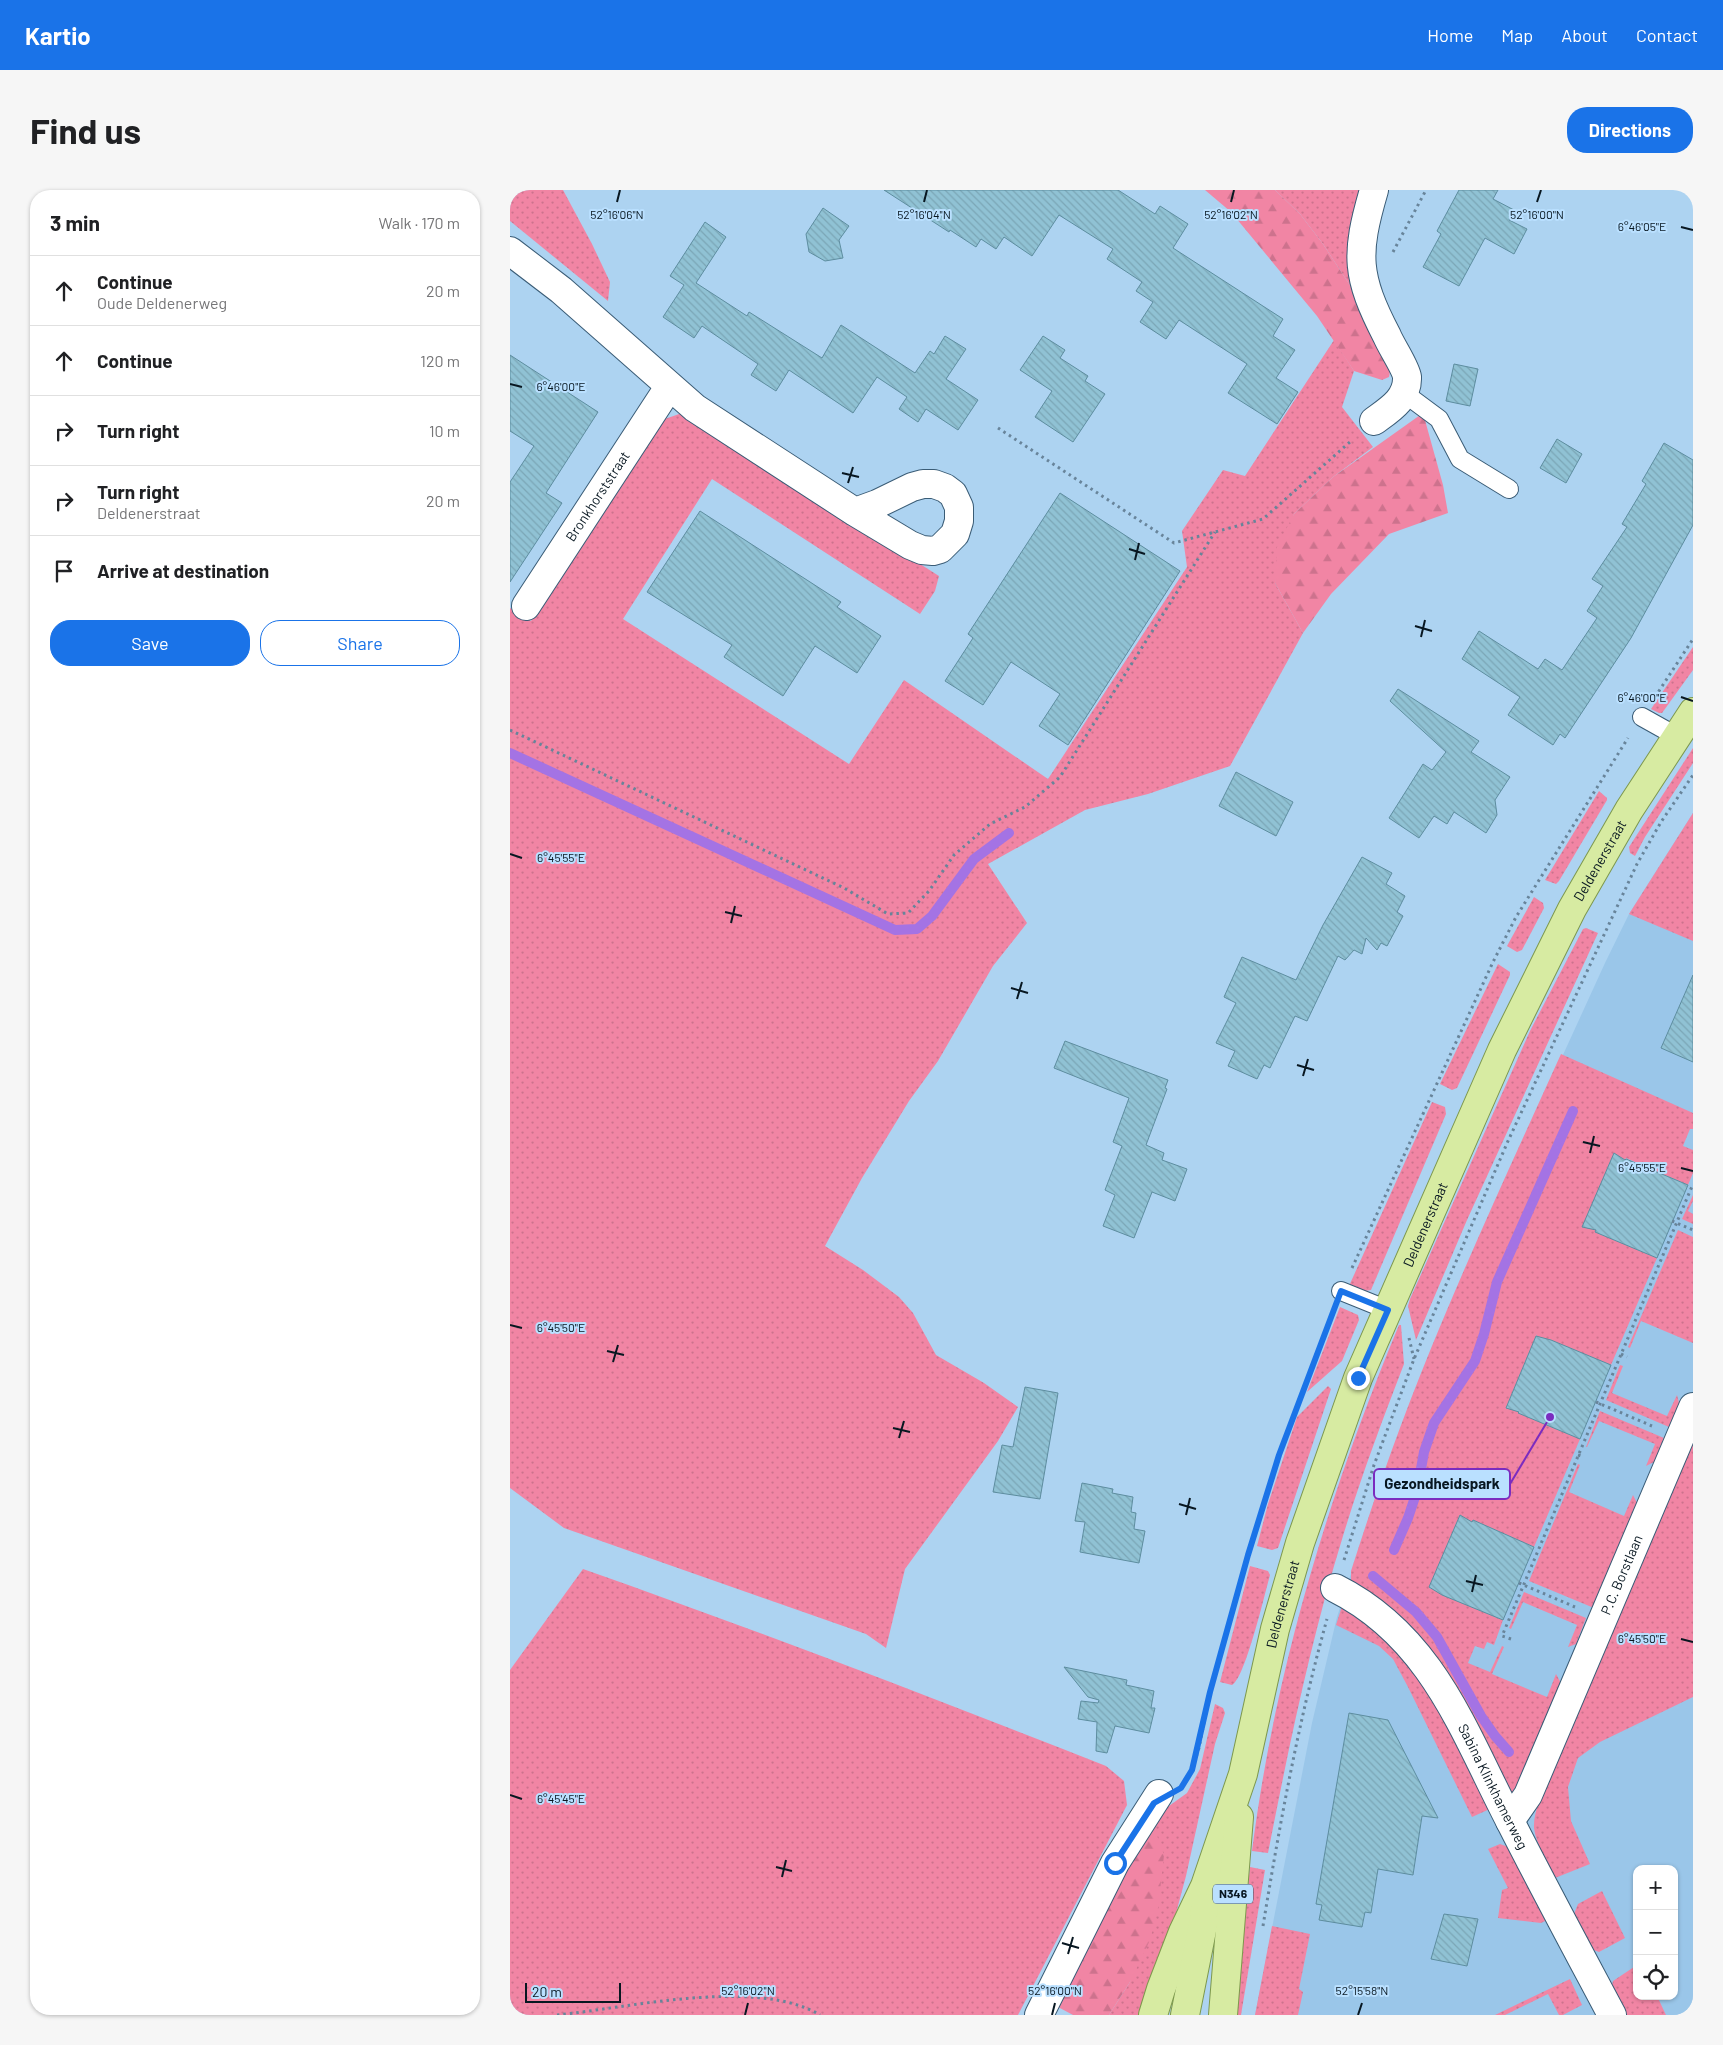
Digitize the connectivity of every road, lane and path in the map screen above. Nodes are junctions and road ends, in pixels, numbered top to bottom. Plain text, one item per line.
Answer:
1 (1374, 190) edge
2 (1426, 190) edge
3 (510, 251) edge
4 (1390, 257) dead end
5 (669, 387) junction
6 (1404, 393) junction
7 (1374, 421) joint
8 (998, 428) dead end
9 (1509, 490) dead end
10 (855, 512) dead end
11 (1215, 532) junction
12 (526, 606) dead end
13 (1693, 639) edge
14 (1693, 712) edge
15 (1642, 717) junction
16 (510, 730) edge
17 (1676, 736) junction
18 (1693, 775) edge
19 (1693, 1184) edge
20 (1674, 1222) junction
21 (1693, 1230) edge
22 (1341, 1291) junction
23 (1388, 1310) junction
24 (1621, 1354) junction
25 (1626, 1357) dead end
26 (1598, 1403) junction
27 (1693, 1407) edge
28 (1680, 1437) junction
29 (1578, 1454) junction
30 (1584, 1457) dead end
31 (1519, 1583) dead end
32 (1524, 1584) junction
33 (1336, 1588) junction
34 (1603, 1619) junction
35 (1510, 1639) dead end
36 (1243, 1774) junction
37 (1157, 1798) joint
38 (1510, 1821) junction
39 (1205, 1886) junction
40 (1262, 1928) dead end
41 (556, 2015) edge
42 (820, 2015) edge
43 (1039, 2015) edge
44 (1153, 2015) edge
45 (1184, 2015) edge
46 (1222, 2015) edge
47 (1612, 2015) edge

1 - 6 street
2 - 4 path
3 - 5 street
5 - 10 street
5 - 12 street, Bronkhorststraat
6 - 7 street
6 - 9 lane
7 - 11 path
8 - 11 path
11 - 16 path
13 - 15 path
14 - 17 main road, Deldenerstraat
15 - 17 lane
15 - 22 path
17 - 23 main road, Deldenerstraat
18 - 33 path
19 - 20 path
20 - 21 path
20 - 24 path
22 - 23 lane
22 - 37 path
23 - 36 main road, Deldenerstraat
24 - 25 path
24 - 26 path
26 - 28 path
26 - 29 path
27 - 28 street, P.C. Borstlaan
28 - 34 street, P.C. Borstlaan
29 - 30 path
29 - 32 path
31 - 32 path
32 - 34 path
32 - 35 path
33 - 38 street, Sabina Klinkhamerweg
33 - 40 path
34 - 38 street, P.C. Borstlaan
36 - 39 main road, Deldenerstraat / N346
36 - 46 main road, Deldenerstraat / N346
37 - 43 street
38 - 47 street, Sabina Klinkhamerweg
39 - 44 main road, Deldenerstraat / N346
39 - 45 main road, Deldenerstraat / N346
41 - 42 path

